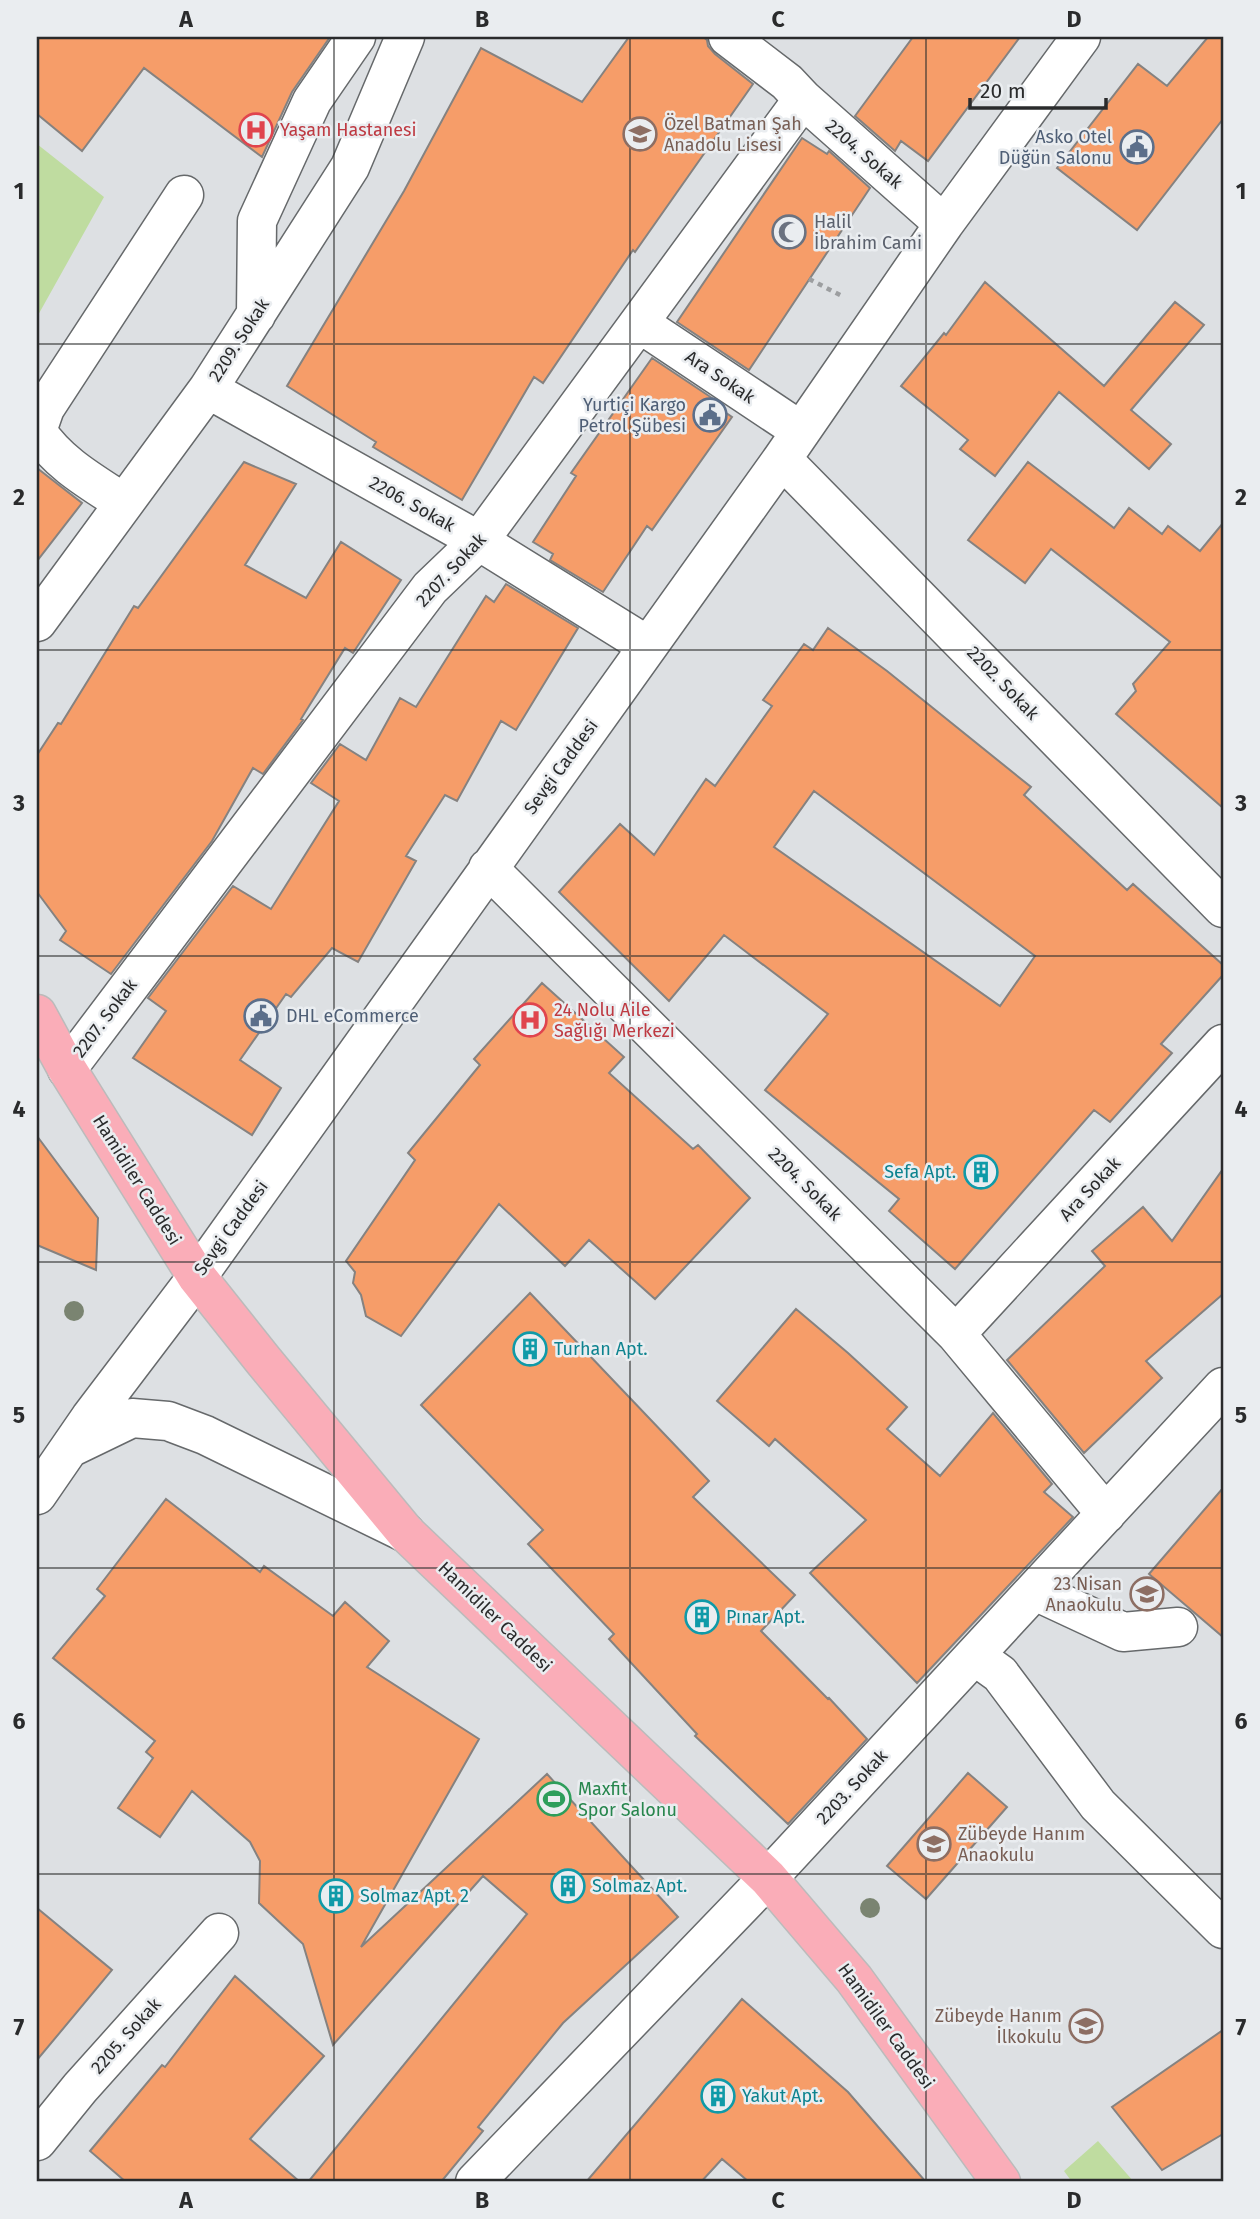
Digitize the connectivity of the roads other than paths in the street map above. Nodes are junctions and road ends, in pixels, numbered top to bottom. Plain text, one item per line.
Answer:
1 (356, 37) edge
2 (405, 37) edge
3 (728, 37) edge
4 (1081, 37) edge
5 (795, 91) junction
6 (184, 195) dead end
7 (944, 224) junction
8 (256, 314) junction
9 (639, 323) junction
10 (208, 389) junction
11 (37, 431) edge
12 (791, 445) junction
13 (124, 503) junction
14 (479, 541) junction
15 (37, 622) edge
16 (648, 646) junction
17 (488, 867) junction
18 (1223, 908) edge
19 (37, 1014) edge
20 (1223, 1044) edge
21 (67, 1069) junction
22 (197, 1277) junction
23 (956, 1334) junction
24 (1223, 1387) edge
25 (70, 1448) junction
26 (37, 1495) edge
27 (1106, 1514) junction
28 (406, 1533) junction
29 (1035, 1591) junction
30 (1178, 1627) dead end
31 (975, 1656) junction
32 (768, 1878) junction
33 (1223, 1929) edge
34 (219, 1933) dead end
35 (37, 2141) edge
36 (475, 2182) edge
37 (1001, 2182) edge

1 - 8 street
2 - 8 street, 2209. Sokak
3 - 5 street, 2204. Sokak
4 - 7 street, Sevgi Caddesi
5 - 7 street, 2204. Sokak
5 - 9 street, 2207. Sokak
6 - 11 street
7 - 12 street, Sevgi Caddesi
8 - 10 street, 2209. Sokak
9 - 12 street, Ara Sokak
9 - 14 street, 2207. Sokak
10 - 13 street, 2209. Sokak
10 - 14 street, 2206. Sokak
11 - 13 street
12 - 16 street, Sevgi Caddesi
12 - 18 street, 2202. Sokak
13 - 15 street, 2209. Sokak
14 - 16 street, 2206. Sokak
14 - 21 street, 2207. Sokak
16 - 17 street, Sevgi Caddesi
17 - 22 street, Sevgi Caddesi
17 - 23 street, 2204. Sokak
19 - 21 main road, Hamidiler Caddesi
20 - 23 street, Ara Sokak
21 - 22 main road, Hamidiler Caddesi
22 - 25 street, Sevgi Caddesi
22 - 28 main road, Hamidiler Caddesi
23 - 27 street, 2204. Sokak
24 - 27 street, 2203. Sokak
25 - 26 street, Sevgi Caddesi
25 - 28 street
27 - 29 street, 2203. Sokak
28 - 32 main road, Hamidiler Caddesi
29 - 30 street
29 - 31 street, 2203. Sokak
31 - 32 street, 2203. Sokak
31 - 33 street
32 - 36 street, 2203. Sokak
32 - 37 main road, Hamidiler Caddesi
34 - 35 street, 2205. Sokak

